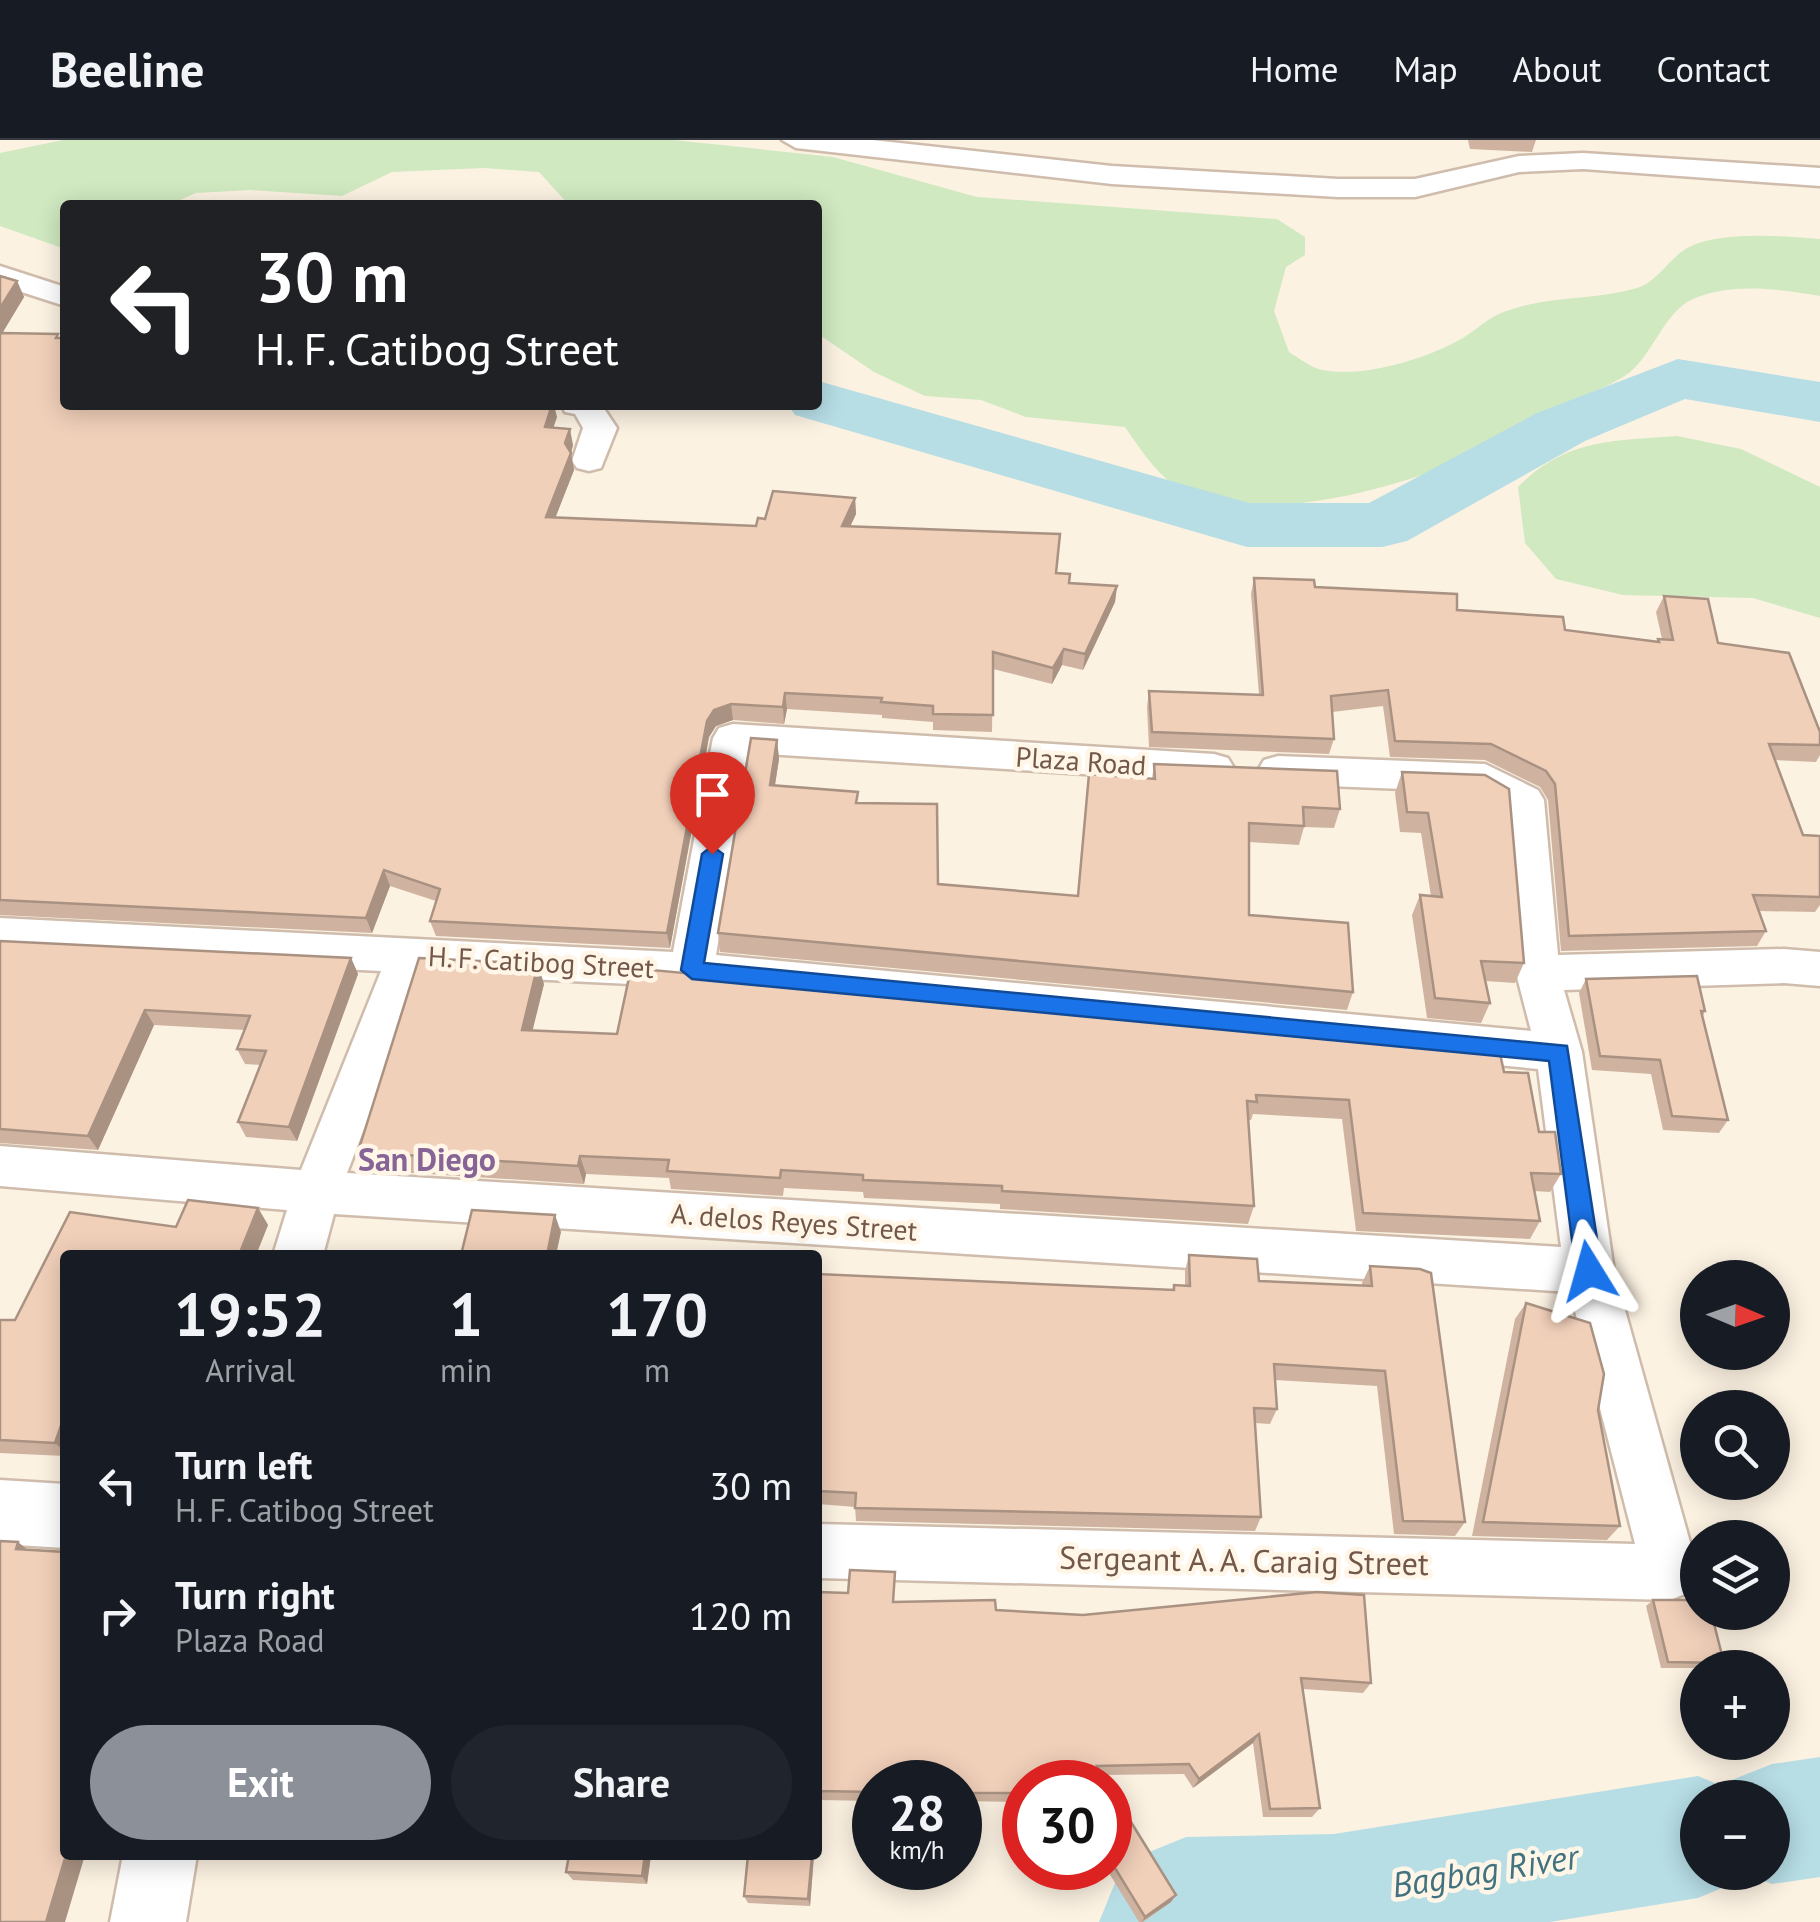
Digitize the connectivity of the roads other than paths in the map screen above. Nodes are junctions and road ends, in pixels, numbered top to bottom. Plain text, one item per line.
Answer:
1 (796, 140) edge
2 (1820, 176) edge
3 (0, 276) edge
4 (60, 295) edge
5 (588, 410) edge
6 (589, 461) dead end
7 (0, 935) edge
8 (410, 954) junction
9 (1820, 969) edge
10 (692, 970) junction
11 (1538, 973) junction
12 (1559, 1052) junction
13 (0, 1166) edge
14 (316, 1192) junction
15 (299, 1250) edge
16 (1589, 1271) junction
17 (0, 1512) edge
18 (60, 1516) edge
19 (822, 1551) edge
20 (1670, 1572) joint
21 (159, 1860) edge
22 (148, 1922) edge

1 - 2 street
3 - 4 street
5 - 6 street
7 - 8 street, H. F. Catibog Street
8 - 10 street, H. F. Catibog Street
8 - 14 street
9 - 11 street
10 - 11 street, Plaza Road
10 - 12 street, H. F. Catibog Street
11 - 12 street, Plaza Road
12 - 16 street, Plaza Road
13 - 14 street, A. delos Reyes Street
14 - 15 street
14 - 16 street, A. delos Reyes Street
16 - 20 street, Plaza Road
17 - 18 street
19 - 20 street, Sergeant A. A. Caraig Street
21 - 22 street

